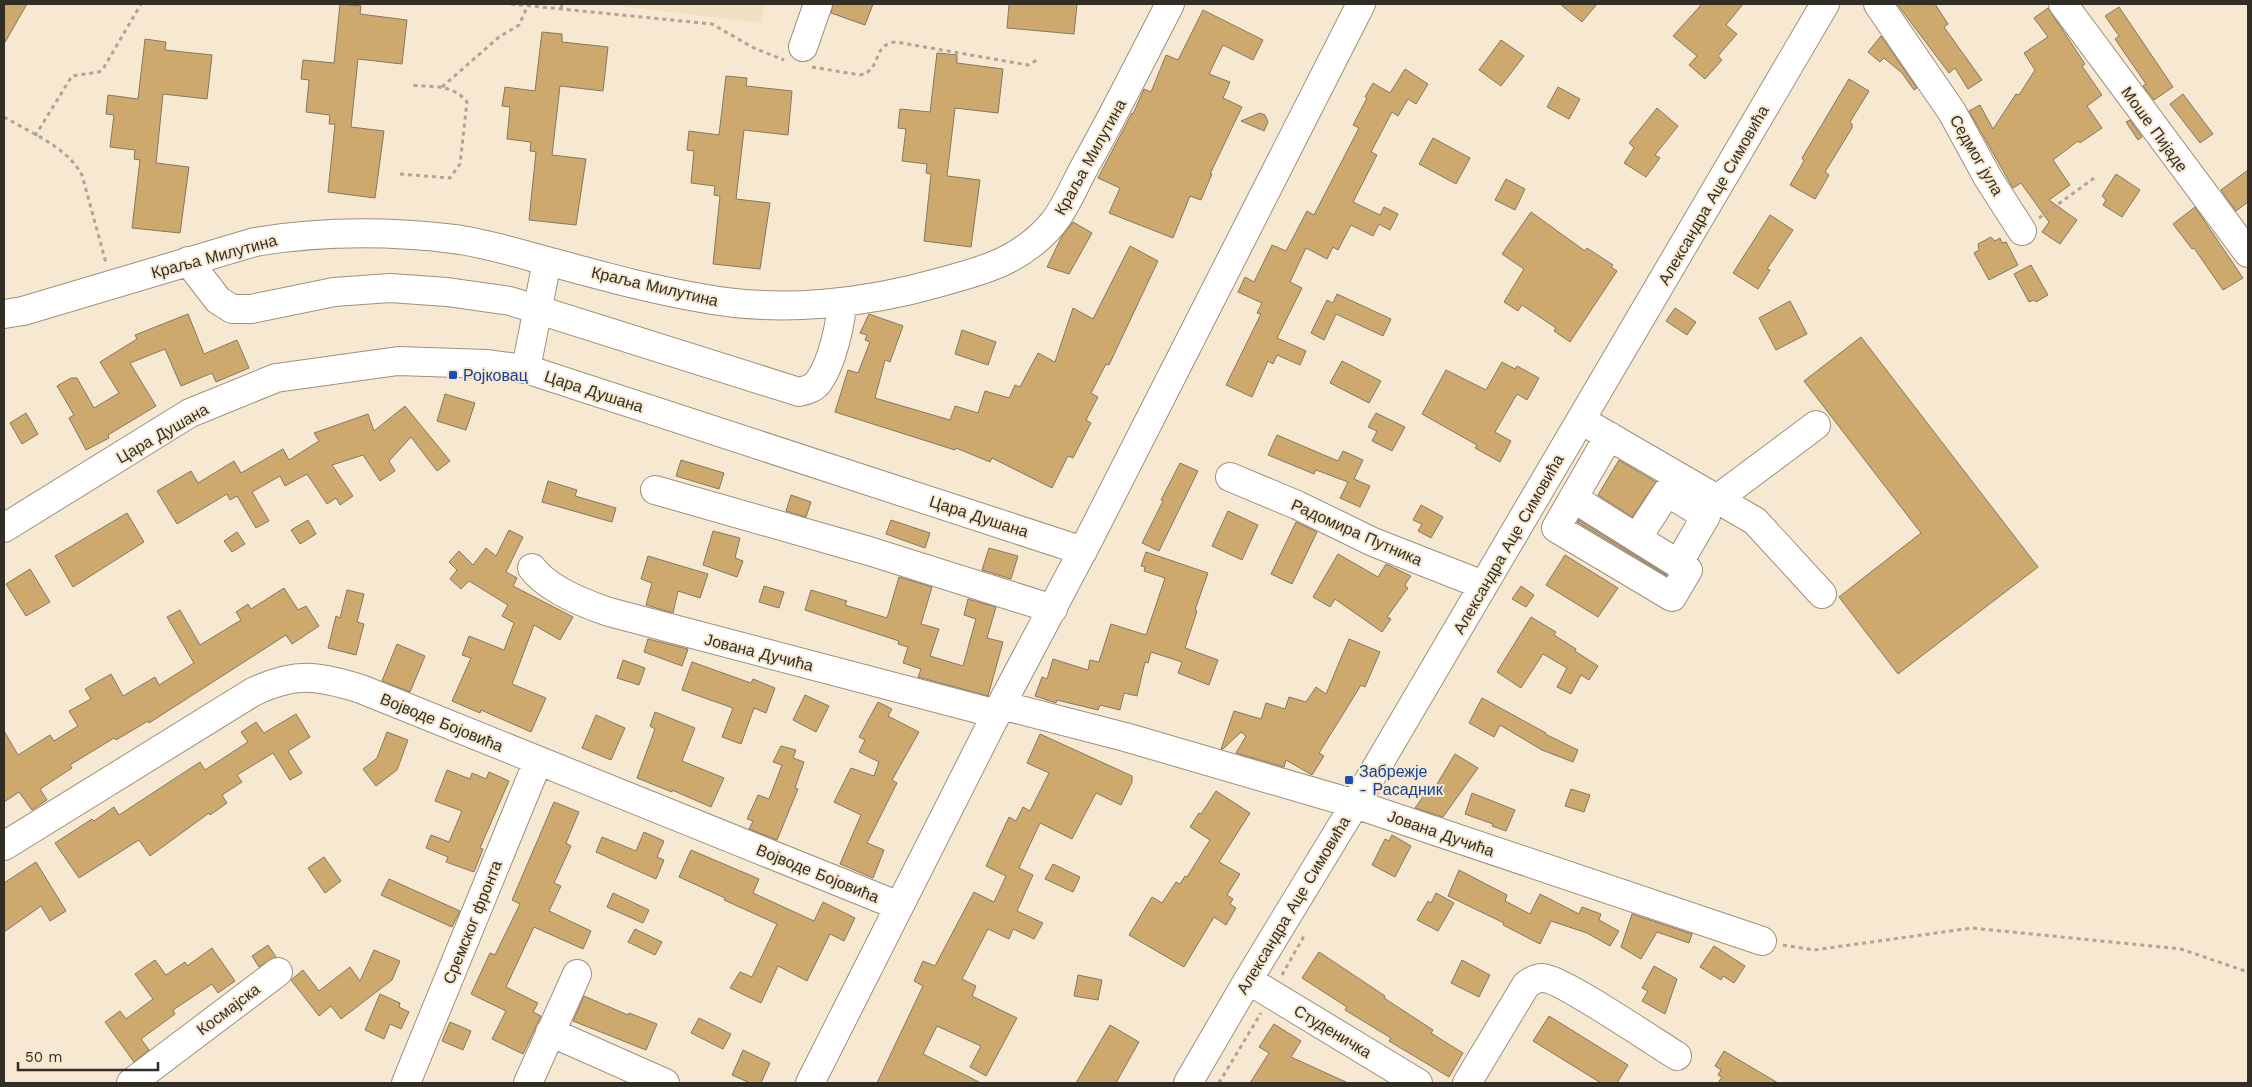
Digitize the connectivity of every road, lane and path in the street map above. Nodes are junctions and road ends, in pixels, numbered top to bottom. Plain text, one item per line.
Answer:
1 (141, 4) edge
2 (511, 4) edge
3 (562, 4) edge
4 (818, 4) edge
5 (1170, 4) edge
6 (1825, 4) edge
7 (1878, 4) edge
8 (2063, 4) edge
9 (528, 5) junction
10 (1354, 8) edge
11 (561, 9) junction
12 (800, 58) junction
13 (1037, 60) dead end
14 (411, 85) dead end
15 (442, 88) junction
16 (4, 118) edge
17 (36, 136) junction
18 (400, 174) dead end
19 (2096, 176) dead end
20 (2022, 230) joint
21 (2248, 253) edge
22 (188, 260) junction
23 (546, 261) junction
24 (112, 283) junction
25 (842, 302) junction
26 (538, 309) junction
27 (4, 314) edge
28 (526, 369) junction
29 (1581, 420) junction
30 (1816, 425) dead end
31 (1609, 436) junction
32 (1230, 477) dead end
33 (655, 490) dead end
34 (1573, 498) junction
35 (1717, 499) junction
36 (4, 528) edge
37 (1637, 538) junction
38 (1083, 551) junction
39 (1678, 564) junction
40 (532, 568) dead end
41 (1484, 585) junction
42 (1822, 594) dead end
43 (1053, 609) junction
44 (999, 710) junction
45 (538, 761) junction
46 (1355, 804) junction
47 (4, 846) edge
48 (900, 906) junction
49 (1762, 941) joint
50 (278, 972) dead end
51 (2248, 972) edge
52 (576, 974) dead end
53 (1248, 980) junction
54 (550, 1032) junction
55 (1677, 1056) dead end
56 (131, 1083) edge
57 (406, 1083) edge
58 (528, 1083) edge
59 (665, 1083) edge
60 (810, 1083) edge
61 (1188, 1083) edge
62 (1418, 1083) edge
63 (1467, 1083) edge

1 - 17 path
2 - 9 path
3 - 11 path
4 - 12 street
5 - 25 street, Краља Милутина
6 - 29 street, Александра Аце Симовића
7 - 20 street, Седмог јула
8 - 21 street, Моше Пијаде
9 - 11 path
9 - 15 path
10 - 38 street
11 - 12 path
12 - 13 path
14 - 15 path
15 - 18 path
16 - 17 path
17 - 24 path
19 - 20 path
22 - 23 street, Краља Милутина
22 - 24 street, Краља Милутина
22 - 26 street
23 - 25 street, Краља Милутина
23 - 26 street
24 - 27 street, Краља Милутина
25 - 26 street
26 - 28 street
28 - 36 street, Цара Душана
28 - 38 street, Цара Душана
29 - 31 street
29 - 41 street, Александра Аце Симовића
30 - 35 street
31 - 34 street
31 - 35 street
32 - 41 street, Радомира Путника
33 - 43 street
34 - 37 street
34 - 39 street
35 - 42 street
37 - 39 street
37 - 39 street
38 - 43 street
40 - 44 street, Јована Дучића
41 - 46 street, Александра Аце Симовића
43 - 44 street
44 - 46 street, Јована Дучића
44 - 48 street
45 - 47 street, Војводе Бојовића
45 - 48 street, Војводе Бојовића
45 - 57 street, Сремског фронта
46 - 49 street, Јована Дучића
46 - 53 street, Александра Аце Симовића
48 - 60 street
49 - 51 path
50 - 56 street, Космајска
52 - 54 street
53 - 61 street, Александра Аце Симовића
53 - 62 street, Студеничка
54 - 58 street
54 - 59 street
55 - 63 street

